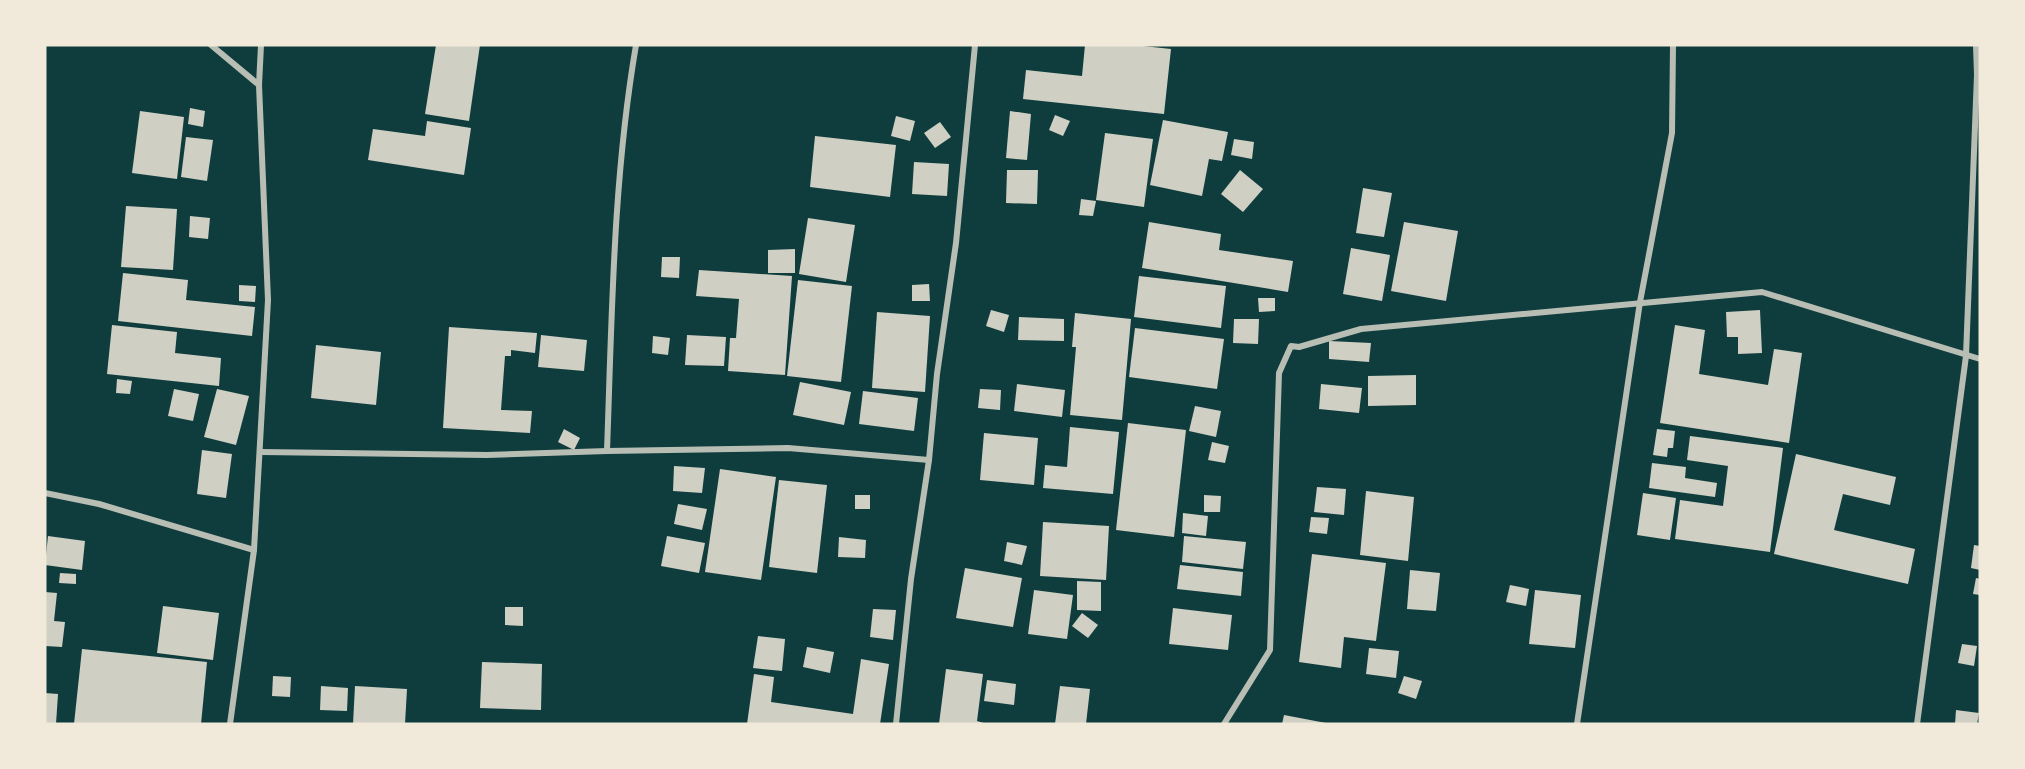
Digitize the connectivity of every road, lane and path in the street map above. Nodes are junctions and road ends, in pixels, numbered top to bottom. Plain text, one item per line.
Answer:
1 (211, 45) edge
2 (261, 45) edge
3 (636, 45) edge
4 (975, 45) edge
5 (1673, 45) edge
6 (1976, 45) edge
7 (259, 85) junction
8 (1640, 302) junction
9 (1966, 356) junction
10 (1980, 359) edge
11 (607, 451) junction
12 (261, 452) junction
13 (929, 460) junction
14 (45, 492) edge
15 (254, 550) junction
16 (230, 724) edge
17 (896, 724) edge
18 (1224, 724) edge
19 (1577, 724) edge
20 (1917, 724) edge

1 - 7 street
2 - 7 street
3 - 11 street
4 - 13 street
5 - 8 street
6 - 9 street
7 - 12 street
8 - 9 street
8 - 18 street
8 - 19 street
9 - 10 street
9 - 20 street
11 - 12 street
11 - 13 street
12 - 15 street
13 - 17 street
14 - 15 street
15 - 16 street

